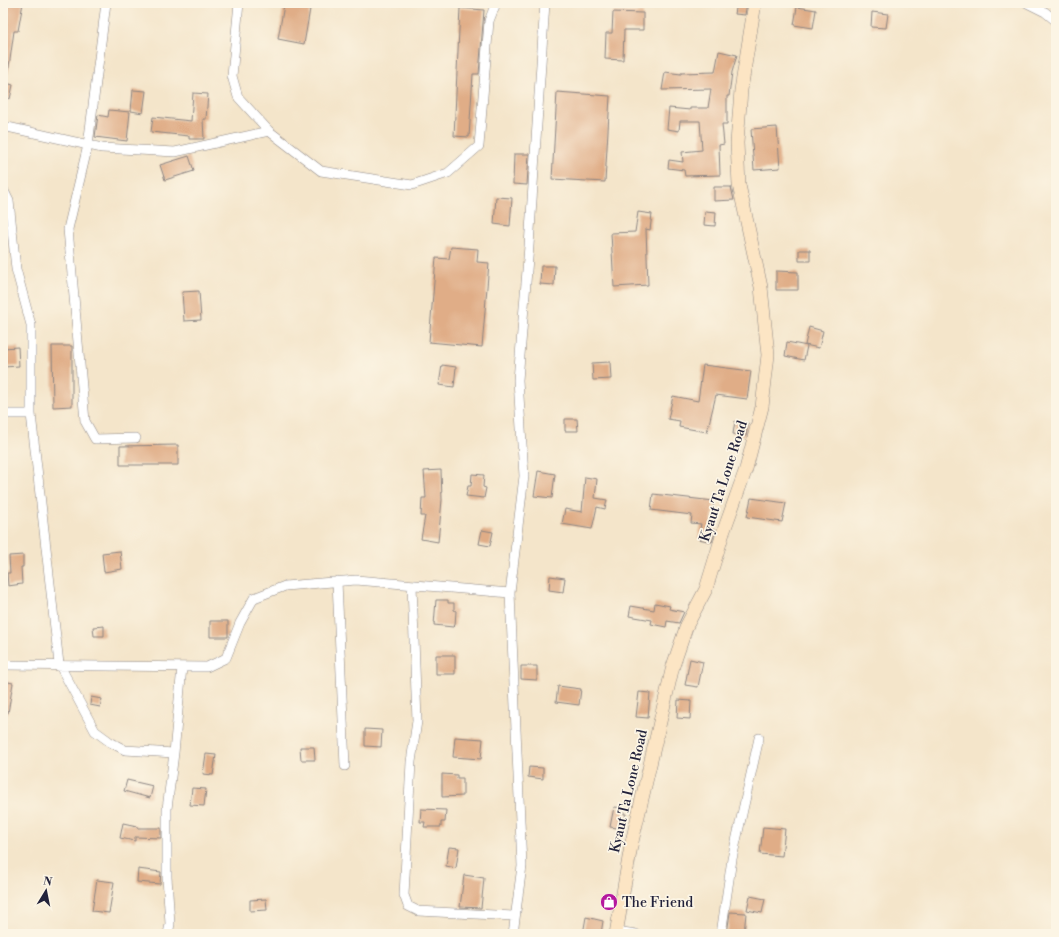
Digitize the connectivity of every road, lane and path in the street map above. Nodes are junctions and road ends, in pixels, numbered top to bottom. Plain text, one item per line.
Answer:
1 (106, 3) edge
2 (239, 3) edge
3 (496, 3) edge
4 (545, 3) edge
5 (755, 3) edge
6 (1027, 3) edge
7 (1046, 7) edge
8 (1056, 21) edge
9 (3, 126) edge
10 (269, 131) junction
11 (88, 144) junction
12 (3, 189) edge
13 (3, 414) edge
14 (31, 414) junction
15 (136, 438) dead end
16 (337, 581) junction
17 (412, 585) junction
18 (510, 593) junction
19 (59, 664) junction
20 (3, 665) edge
21 (182, 667) junction
22 (759, 738) dead end
23 (174, 753) junction
24 (346, 766) dead end
25 (514, 916) junction
26 (616, 932) edge
27 (168, 934) edge
28 (512, 934) edge
29 (636, 934) edge
30 (721, 934) edge

1 - 11 street
2 - 10 street
3 - 10 street
4 - 18 street
5 - 26 main road, Kyaut Ta Lone Road
6 - 7 street
7 - 8 street
9 - 11 street
10 - 11 street
11 - 15 street
12 - 14 street
13 - 14 street
14 - 19 street
16 - 17 street
16 - 21 street
16 - 24 street
17 - 18 street
17 - 25 street
18 - 25 street
19 - 20 street
19 - 21 street
19 - 23 street
21 - 23 street
22 - 30 street
23 - 27 street
25 - 28 street
26 - 29 street

